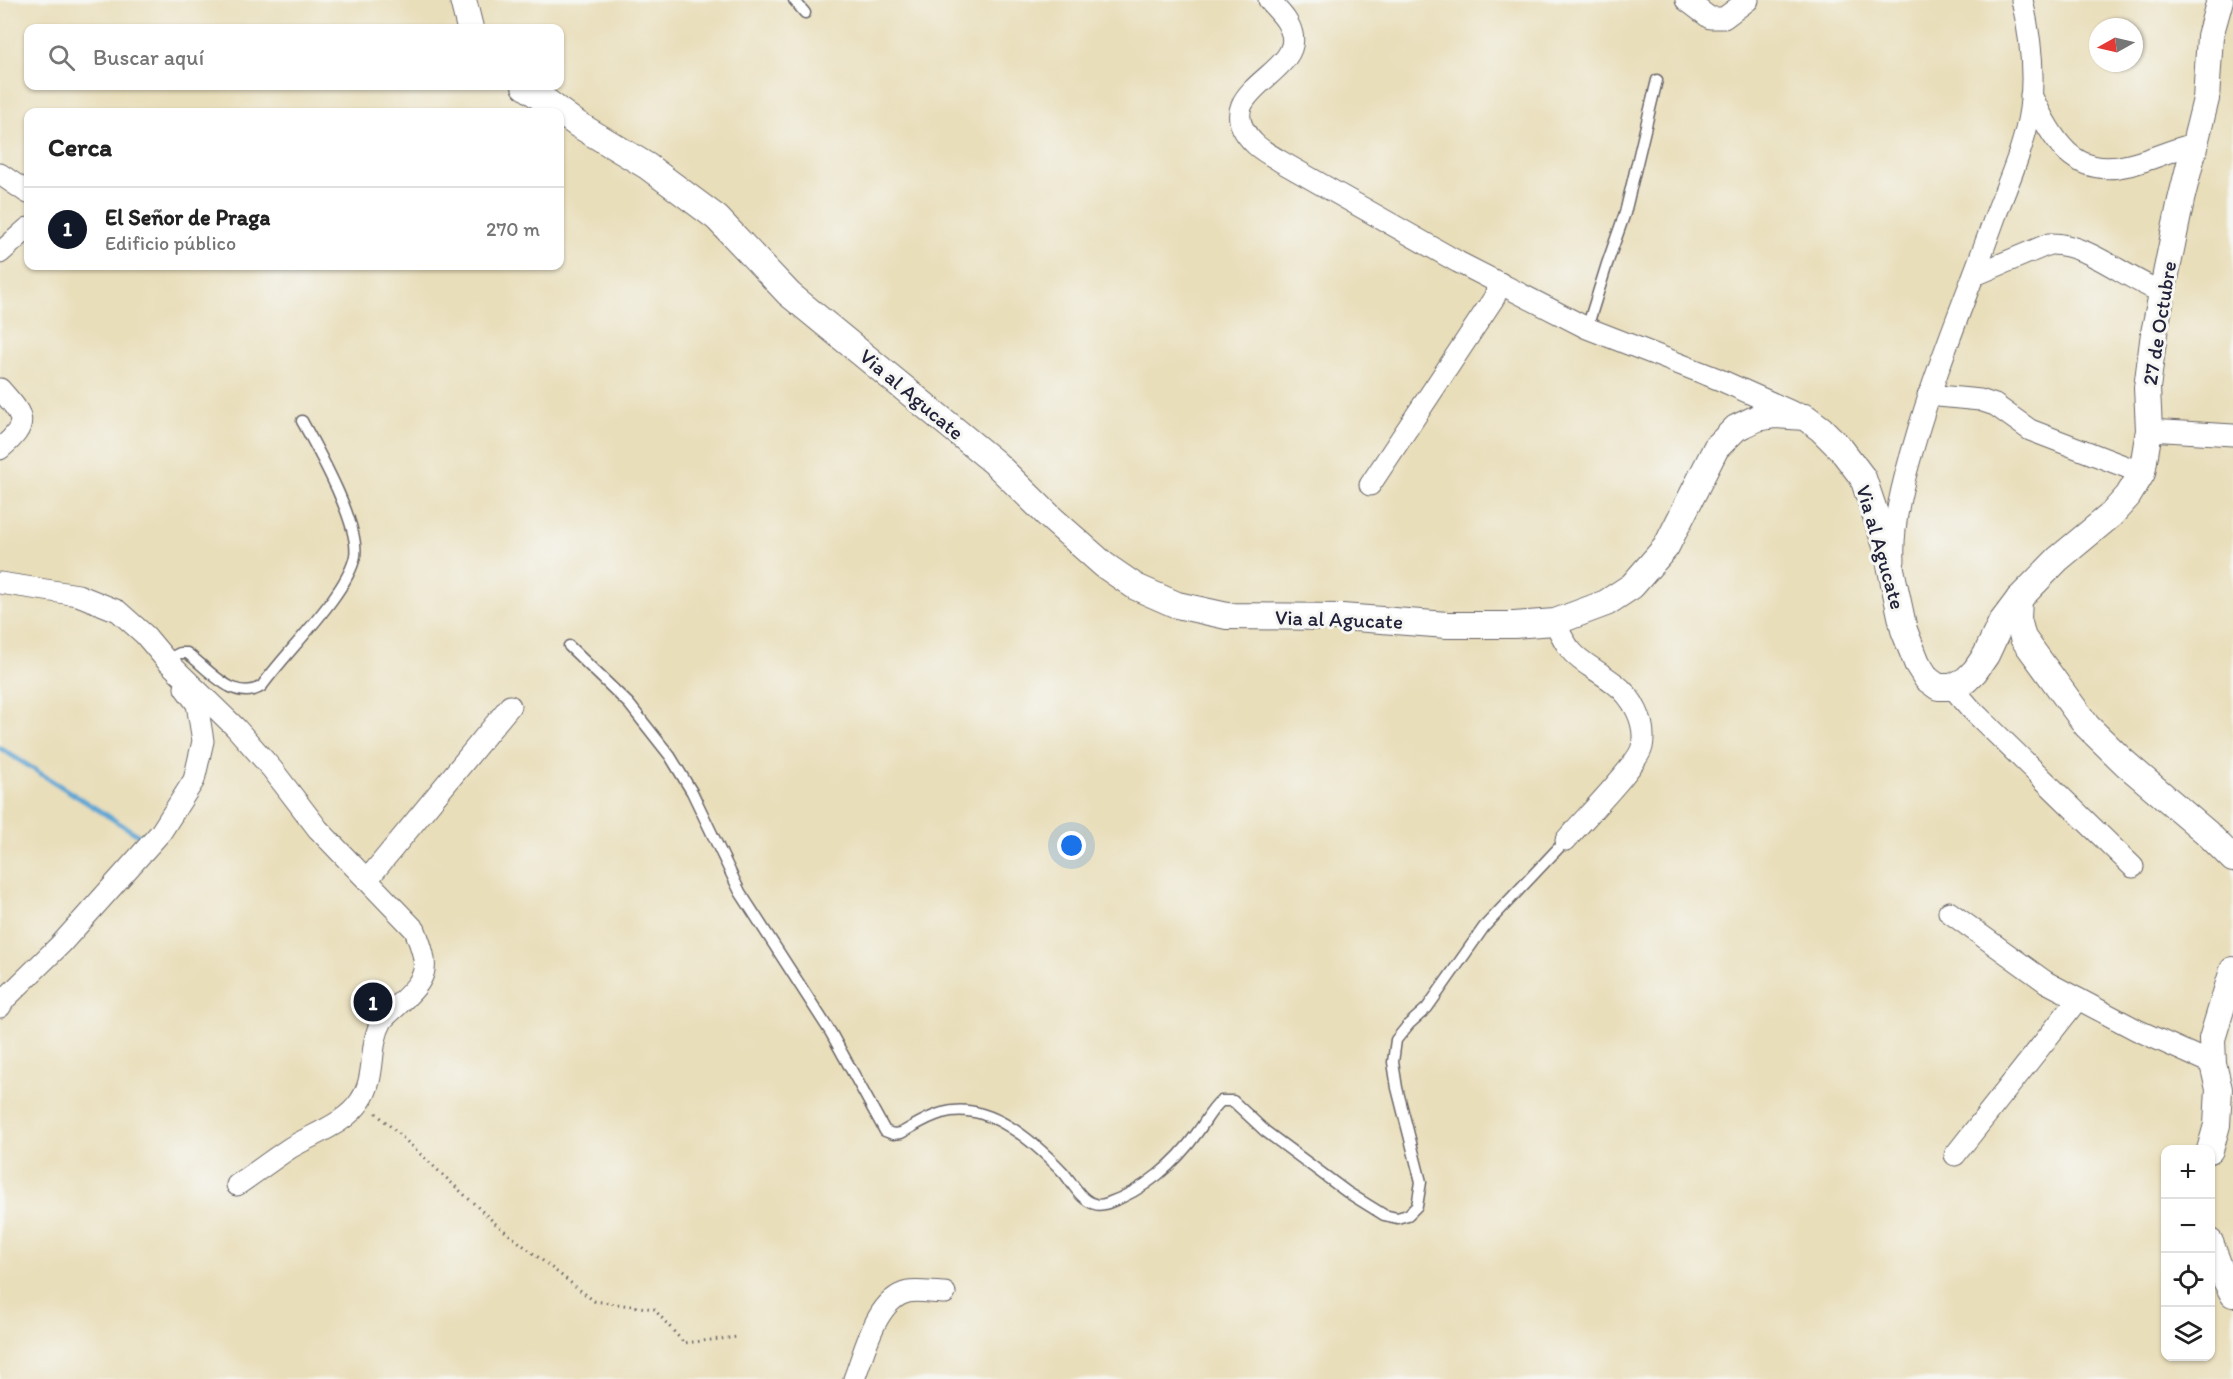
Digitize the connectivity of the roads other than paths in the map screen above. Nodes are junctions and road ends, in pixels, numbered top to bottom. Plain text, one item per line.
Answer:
1 (463, 0) edge
2 (794, 0) edge
3 (1269, 0) edge
4 (1686, 0) edge
5 (1748, 0) edge
6 (2022, 0) edge
7 (2220, 0) edge
8 (805, 14) dead end
9 (469, 24) edge
10 (1657, 80) dead end
11 (531, 90) edge
12 (2031, 95) junction
13 (556, 108) edge
14 (564, 114) edge
15 (2194, 144) junction
16 (0, 174) edge
17 (24, 190) edge
18 (24, 232) edge
19 (0, 253) edge
20 (1974, 274) junction
21 (1500, 283) junction
22 (2162, 292) junction
23 (1587, 328) junction
24 (0, 389) edge
25 (1928, 395) junction
26 (1805, 417) junction
27 (302, 421) dead end
28 (2149, 430) junction
29 (2233, 435) edge
30 (0, 448) edge
31 (2142, 473) junction
32 (1370, 486) dead end
33 (0, 583) edge
34 (1896, 595) junction
35 (2019, 599) junction
36 (1555, 622) junction
37 (568, 646) dead end
38 (166, 660) junction
39 (1952, 687) junction
40 (510, 706) dead end
41 (1566, 840) joint
42 (2233, 859) edge
43 (2133, 867) dead end
44 (367, 880) junction
45 (1949, 912) dead end
46 (2233, 970) edge
47 (2078, 999) junction
48 (0, 1007) edge
49 (2213, 1064) junction
50 (2211, 1145) edge
51 (1955, 1155) dead end
52 (237, 1185) dead end
53 (2215, 1253) edge
54 (945, 1293) dead end
55 (2233, 1294) edge
56 (854, 1379) edge

1 - 9 street
2 - 8 lane
3 - 21 street
4 - 5 street
6 - 12 street
7 - 15 street, 27 de Octubre
10 - 23 lane
11 - 13 street, Via al Agucate
12 - 15 street
12 - 20 street
14 - 36 street, Via al Agucate
15 - 22 street, 27 de Octubre
16 - 17 street
18 - 19 street
20 - 22 street
20 - 25 street
21 - 23 street
21 - 32 street
22 - 28 street, 27 de Octubre
23 - 26 street
24 - 30 street
25 - 31 street
25 - 34 street
26 - 34 street, Via al Agucate
26 - 36 street, Via al Agucate
27 - 38 lane
28 - 29 street
28 - 31 street, 27 de Octubre
31 - 35 street, 27 de Octubre
33 - 38 street
34 - 39 street, Via al Agucate
35 - 39 street
35 - 42 street
36 - 41 street
37 - 41 lane
38 - 44 street
38 - 48 street
39 - 43 street
40 - 44 street
44 - 52 street
45 - 47 street
46 - 49 street
47 - 49 street
47 - 51 street
49 - 50 street
53 - 55 street
54 - 56 street

